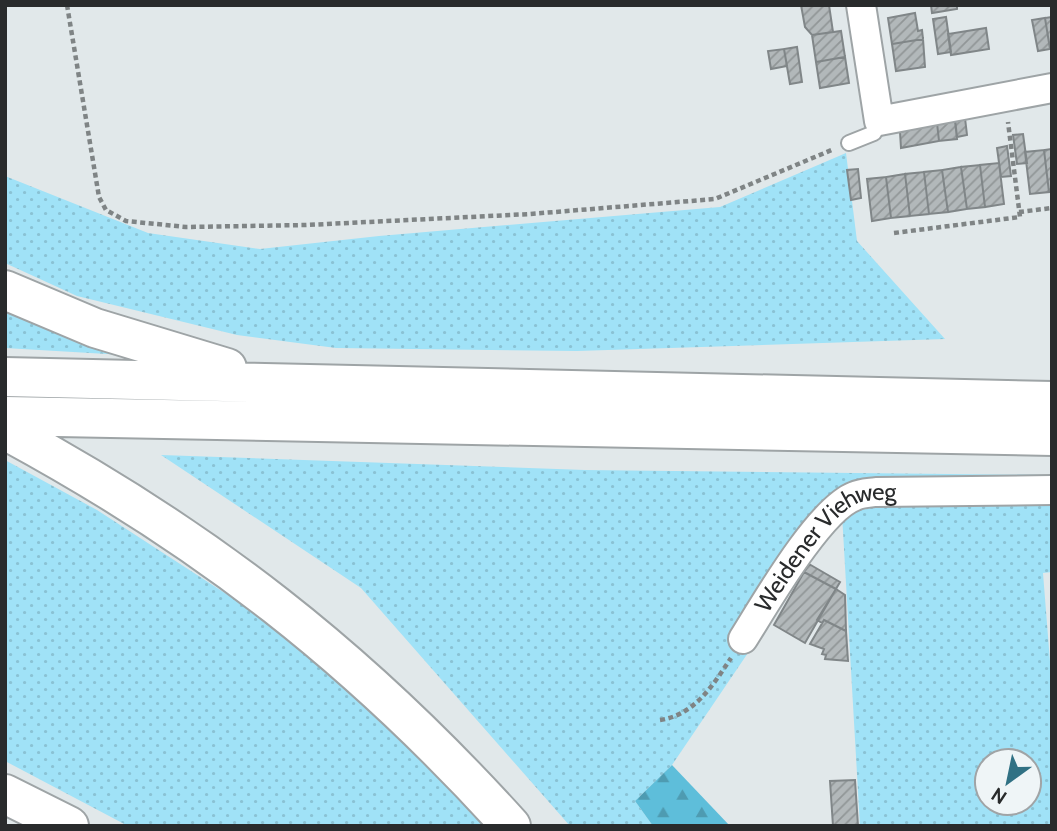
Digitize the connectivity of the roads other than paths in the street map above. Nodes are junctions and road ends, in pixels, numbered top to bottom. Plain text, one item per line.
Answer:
1 (861, 5) edge
2 (1052, 88) edge
3 (879, 121) junction
4 (849, 143) road end
5 (5, 290) edge
6 (5, 377) edge
7 (279, 383) junction
8 (1052, 401) edge
9 (17, 419) edge
10 (5, 430) edge
11 (1052, 436) edge
12 (1052, 491) edge
13 (743, 639) road end
14 (5, 794) edge
15 (69, 826) edge
16 (511, 826) edge

1 - 3 street
2 - 3 street
3 - 4 lane
5 - 7 highway
6 - 7 highway
7 - 8 highway
9 - 11 highway
10 - 16 highway
12 - 13 street, Weidener Viehweg
14 - 15 highway

